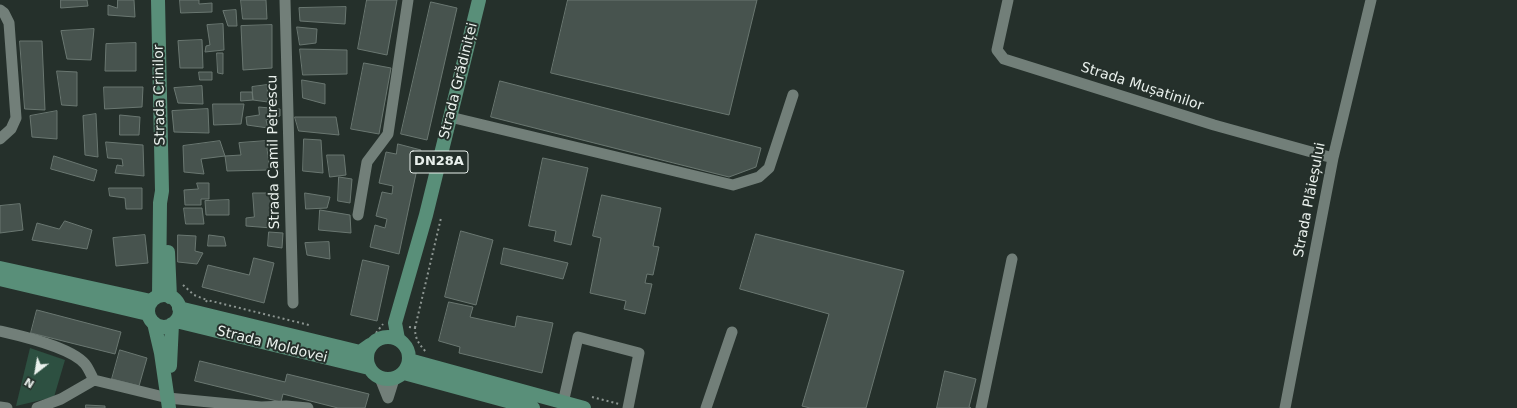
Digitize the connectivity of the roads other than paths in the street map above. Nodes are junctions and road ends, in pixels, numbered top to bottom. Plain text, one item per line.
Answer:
1 (158, 0) edge
2 (285, 0) edge
3 (408, 0) edge
4 (479, 0) edge
5 (1008, 0) edge
6 (1371, 0) edge
7 (0, 10) edge
8 (793, 95) dead end
9 (450, 117) junction
10 (0, 139) edge
11 (1333, 158) junction
12 (358, 215) dead end
13 (1012, 259) dead end
14 (0, 268) edge
15 (0, 279) edge
16 (293, 303) dead end
17 (156, 306) junction
18 (176, 318) junction
19 (0, 331) edge
20 (732, 332) dead end
21 (392, 338) junction
22 (370, 346) junction
23 (369, 368) junction
24 (397, 372) junction
25 (94, 380) junction
26 (169, 403) edge
27 (388, 403) edge
28 (563, 403) junction
29 (0, 407) edge
30 (286, 407) edge
31 (7, 408) edge
32 (37, 408) edge
33 (308, 408) edge
34 (533, 408) edge
35 (584, 408) edge
36 (628, 408) edge
37 (706, 408) edge
38 (981, 408) edge
39 (1284, 408) edge

1 - 17 main road, Strada Crinilor
2 - 16 street, Strada Camil Petrescu
3 - 12 street
4 - 9 main road, Strada Grădiniței / DN28A
5 - 11 street, Strada Mușatinilor
6 - 11 street, Strada Plăieșului
7 - 10 street
8 - 9 street
9 - 21 main road, Strada Grădiniței / DN28A
11 - 39 street, Strada Plăieșului
13 - 38 street
14 - 17 main road
15 - 17 main road
17 - 18 main road
17 - 18 main road
17 - 26 main road, Strada Crinilor
18 - 22 main road, Strada Moldovei
18 - 23 main road, Strada Moldovei
18 - 26 main road
19 - 25 street
20 - 37 street
21 - 22 main road
21 - 24 main road, DN28A
22 - 23 main road
23 - 24 main road
24 - 27 street
24 - 28 main road
24 - 34 main road
25 - 26 street
25 - 32 street
26 - 30 street
28 - 35 main road
28 - 36 street
29 - 31 street
30 - 33 street

